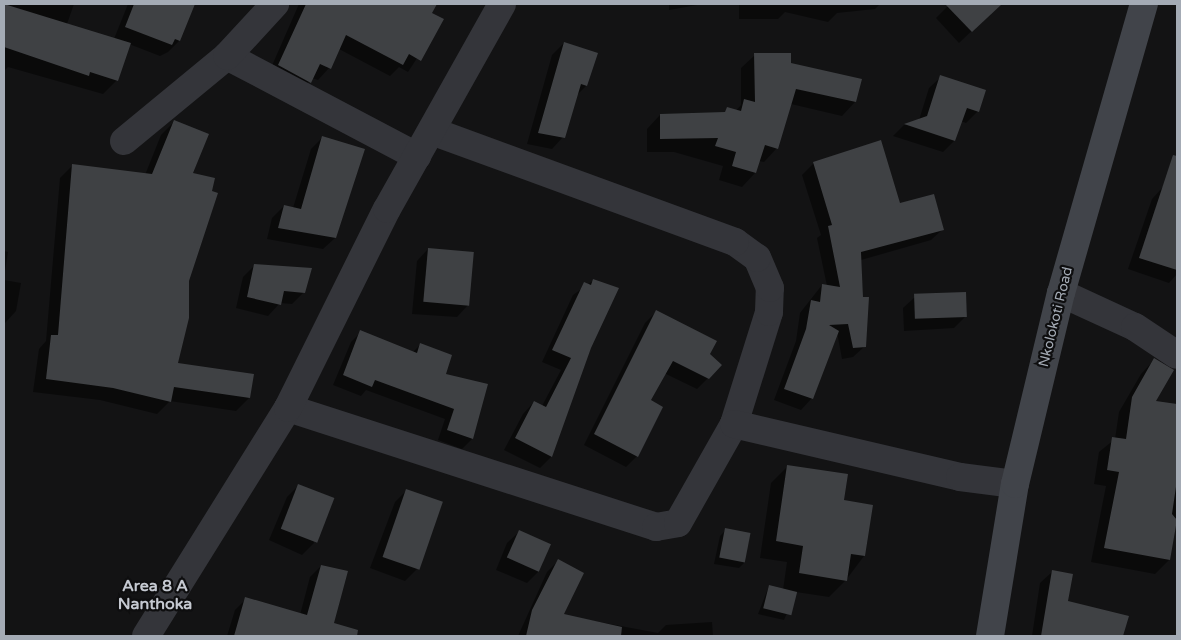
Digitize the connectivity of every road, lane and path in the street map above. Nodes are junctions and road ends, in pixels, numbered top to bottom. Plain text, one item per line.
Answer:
1 (275, 4) edge
2 (502, 4) edge
3 (1144, 4) edge
4 (227, 56) junction
5 (432, 131) junction
6 (124, 141) dead end
7 (417, 156) junction
8 (1061, 293) junction
9 (1177, 355) edge
10 (288, 408) junction
11 (734, 424) junction
12 (1015, 484) junction
13 (146, 636) edge
14 (990, 636) edge

1 - 4 street
2 - 5 street
3 - 8 main road, Nkolokoti Road
4 - 6 street
4 - 7 street
5 - 7 street
5 - 11 street
7 - 10 street
8 - 9 street
8 - 12 main road, Nkolokoti Road
10 - 11 street
10 - 13 street
11 - 12 street
12 - 14 main road, Nkolokoti Road

